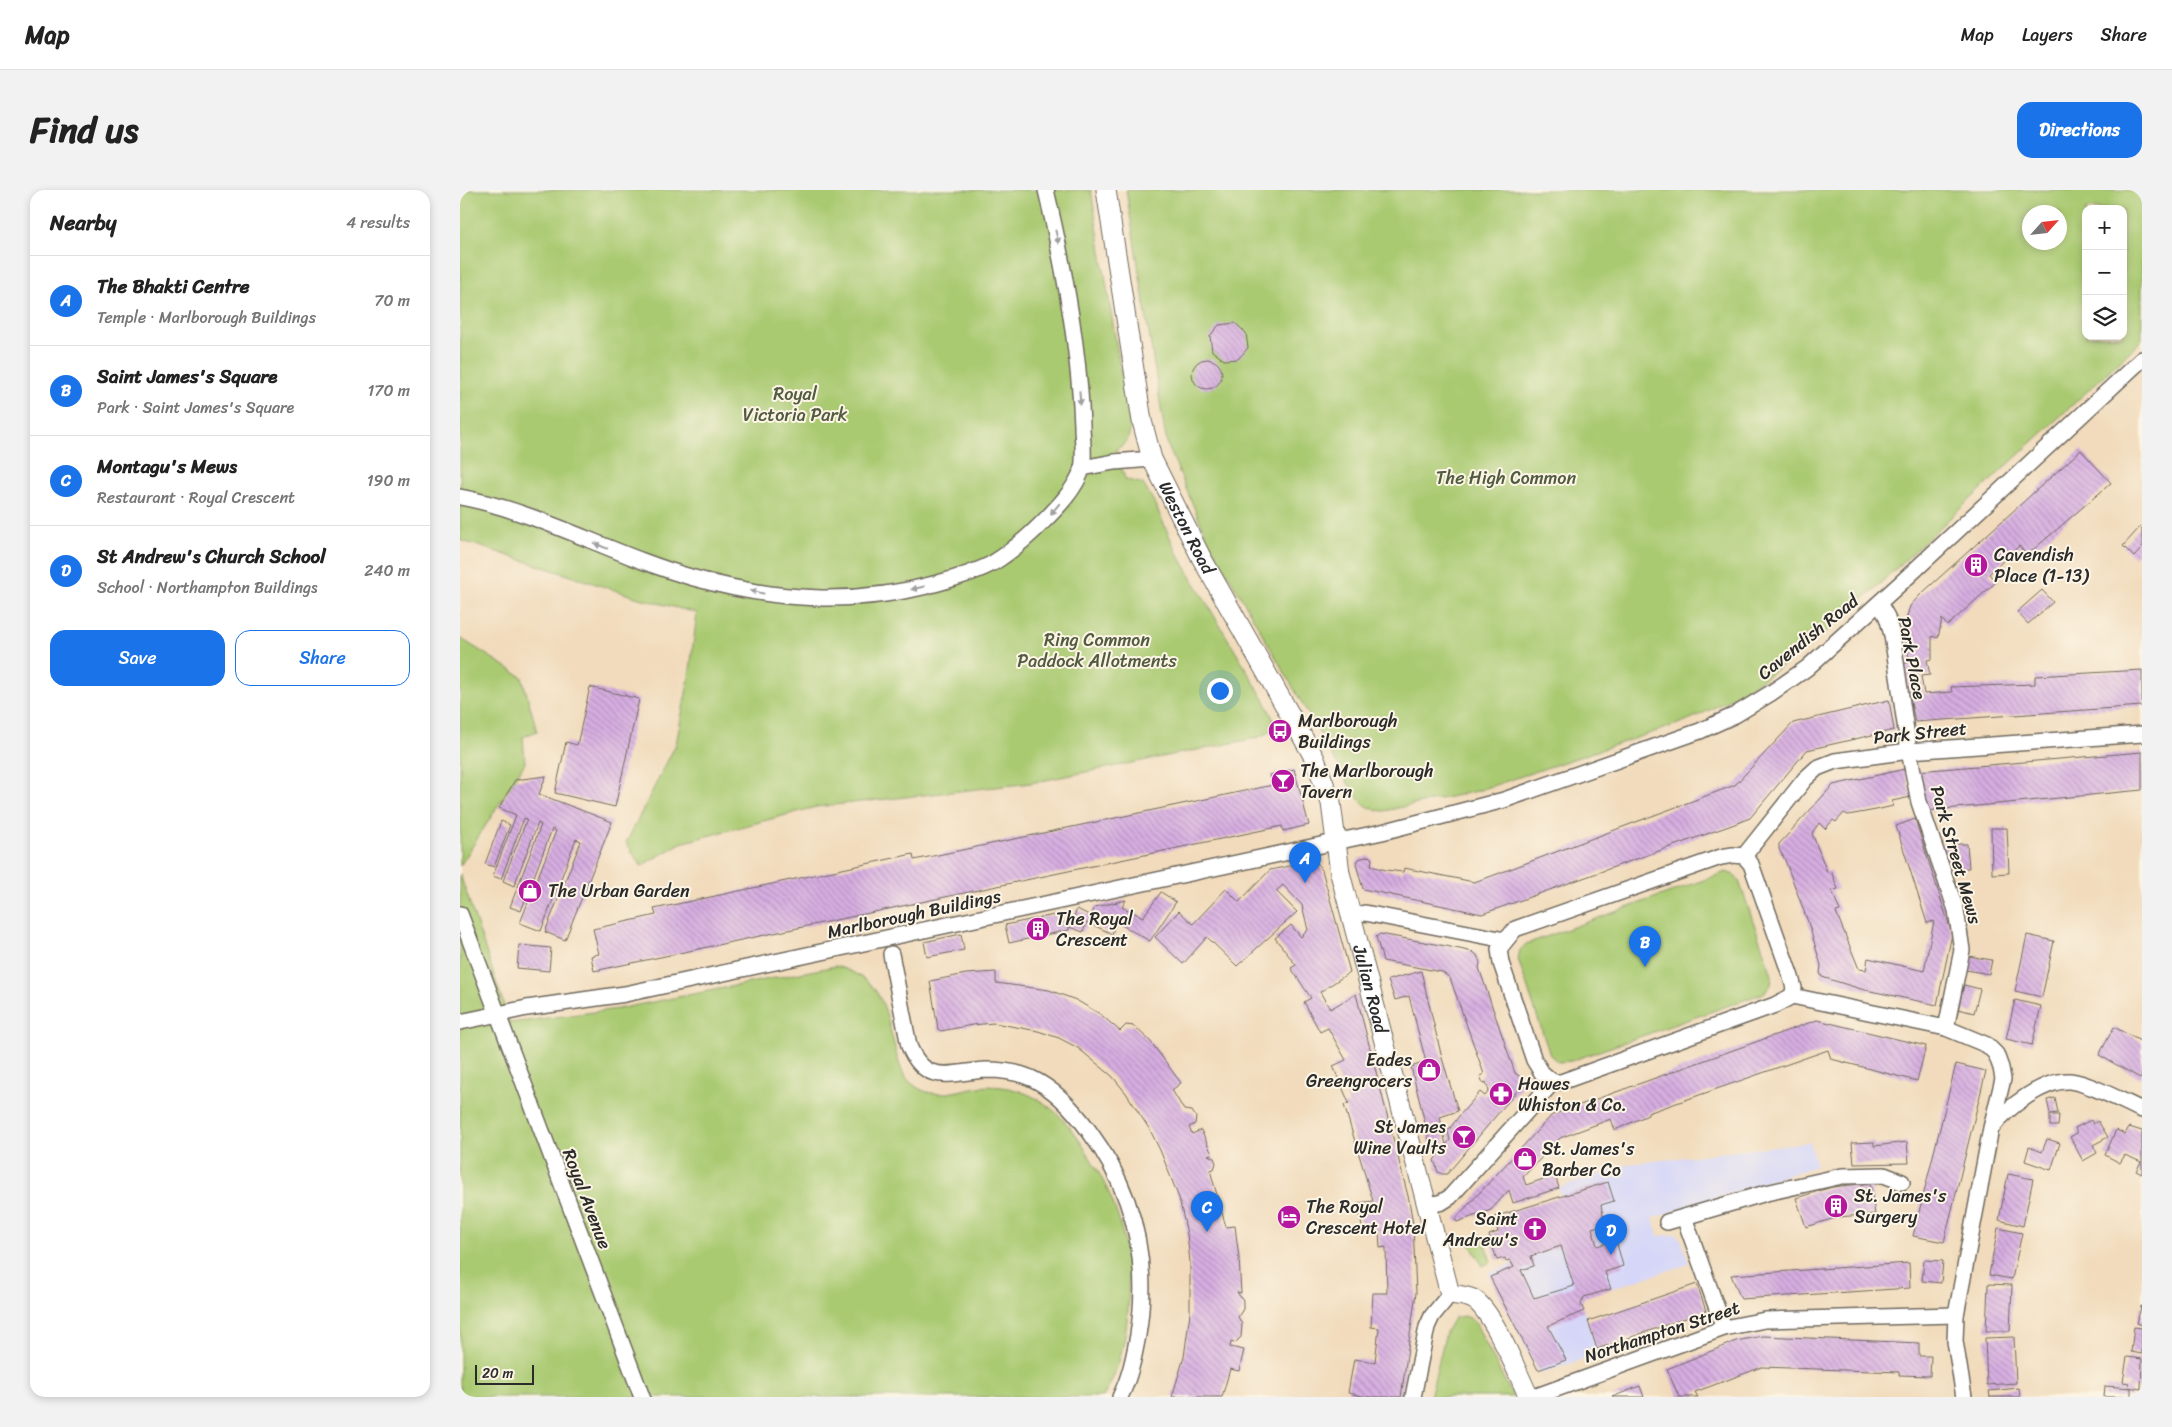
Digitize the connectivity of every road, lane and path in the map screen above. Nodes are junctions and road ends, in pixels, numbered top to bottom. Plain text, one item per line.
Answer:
1 (1046, 190) edge
2 (1106, 190) edge
3 (2142, 359) edge
4 (1152, 459) junction
5 (1082, 468) junction
6 (460, 496) edge
7 (1879, 603) junction
8 (2142, 734) edge
9 (1909, 751) junction
10 (1336, 842) junction
11 (1744, 856) junction
12 (460, 914) edge
13 (1351, 916) junction
14 (1505, 940) junction
15 (891, 954) dead end
16 (1792, 996) junction
17 (497, 1014) junction
18 (460, 1022) edge
19 (1946, 1028) junction
20 (1553, 1082) junction
21 (2142, 1110) edge
22 (1991, 1128) junction
23 (1902, 1182) dead end
24 (1427, 1206) junction
25 (1684, 1217) junction
26 (1667, 1222) dead end
27 (1450, 1294) junction
28 (1956, 1315) junction
29 (1724, 1328) junction
30 (642, 1397) edge
31 (1120, 1397) edge
32 (1413, 1397) edge
33 (1529, 1397) edge
34 (1534, 1397) edge
35 (1964, 1397) edge

1 -> 5 street
2 - 4 street, Weston Road
3 - 7 street, Cavendish Road
4 - 5 street
4 - 10 street, Weston Road
5 -> 6 street
7 - 9 street, Park Place
7 - 10 street, Cavendish Road
8 - 9 street, Park Street
9 - 11 street, Park Street
9 - 19 street, Park Street Mews
10 - 13 street, Julian Road
10 - 17 street, Marlborough Buildings
11 - 14 street
11 - 16 street
12 - 17 street, Royal Avenue
13 - 14 street
13 - 24 street, Julian Road
14 - 20 street
15 - 31 street
16 - 19 street
16 - 20 street
17 - 18 street, Marlborough Buildings
17 - 30 street, Royal Avenue
19 - 22 street
20 - 24 street
21 - 22 street
22 - 28 street
23 - 25 street
24 - 27 street, Julian Road
25 - 26 street
25 - 29 street
27 - 32 street
27 - 33 street
28 - 29 street, Northampton Street
28 - 35 street
29 - 34 street, Northampton Street

